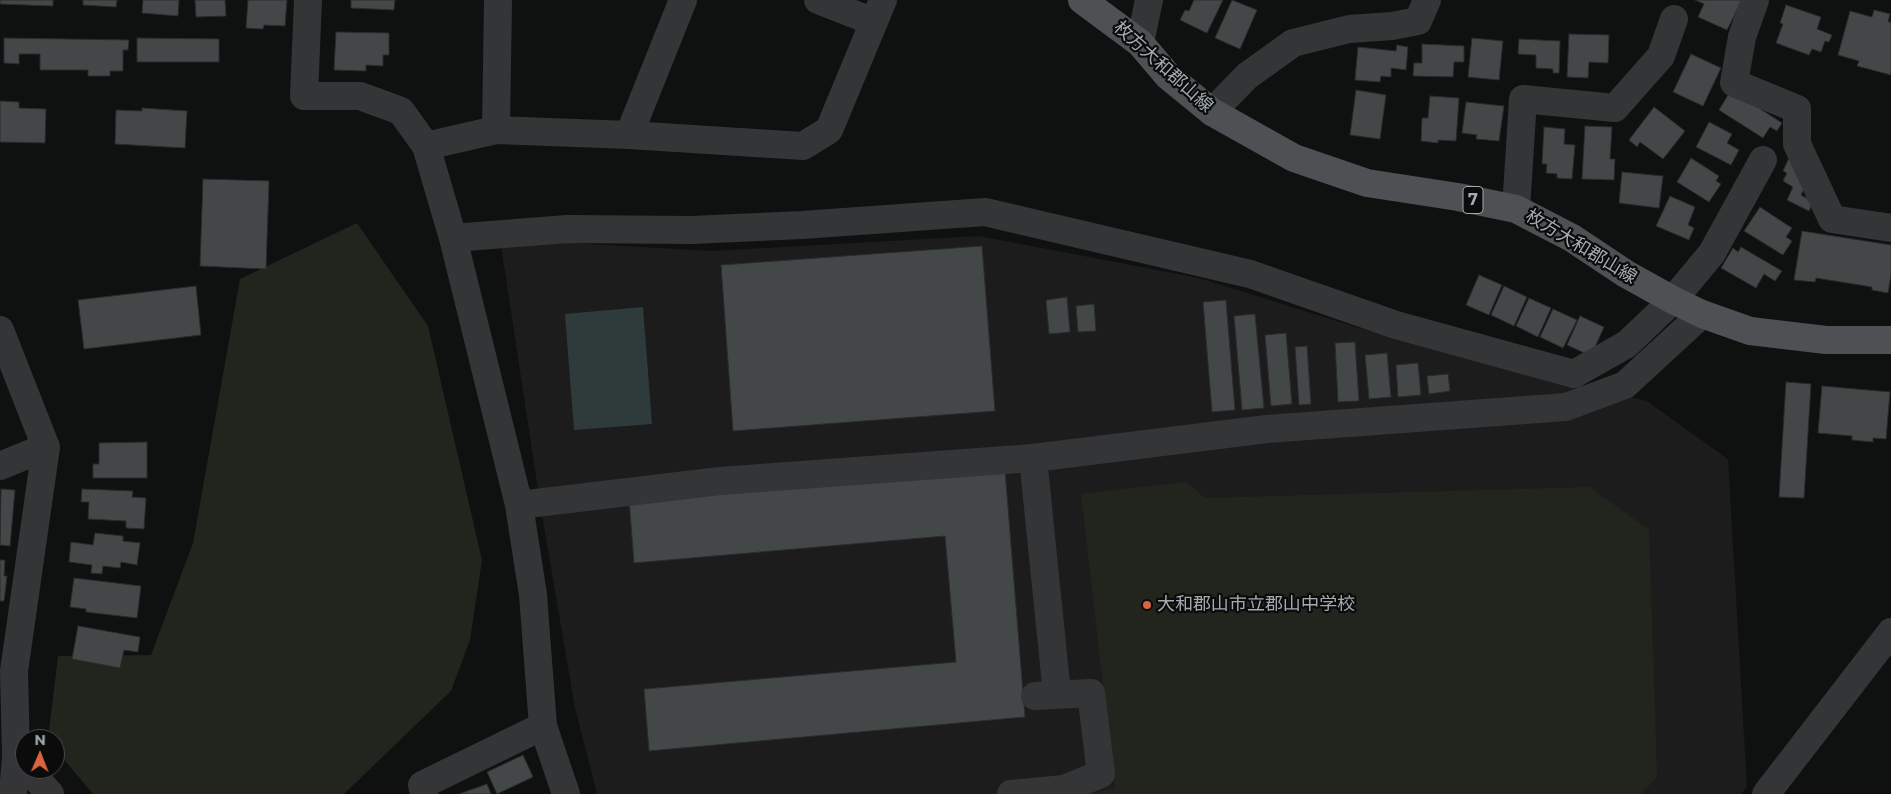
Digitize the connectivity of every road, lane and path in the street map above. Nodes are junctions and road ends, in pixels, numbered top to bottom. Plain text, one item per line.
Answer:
1 (308, 0) edge
2 (498, 0) edge
3 (683, 0) edge
4 (818, 0) edge
5 (1082, 0) edge
6 (1150, 0) edge
7 (1427, 0) edge
8 (1755, 0) edge
9 (879, 11) edge
10 (1674, 19) dead end
11 (1140, 42) junction
12 (1212, 112) junction
13 (496, 130) junction
14 (629, 135) junction
15 (426, 146) junction
16 (1763, 160) dead end
17 (1516, 209) junction
18 (1891, 228) edge
19 (454, 238) junction
20 (1673, 300) junction
21 (1702, 314) junction
22 (0, 330) edge
23 (1891, 340) edge
24 (46, 447) junction
25 (1033, 458) junction
26 (0, 466) edge
27 (519, 505) junction
28 (1891, 632) edge
29 (543, 726) junction
30 (20, 729) edge
31 (18, 779) edge
32 (36, 779) edge
33 (14, 794) edge
34 (50, 794) edge
35 (424, 794) edge
36 (566, 794) edge
37 (1011, 794) edge
38 (1766, 794) edge

1 - 15 street
2 - 13 street
3 - 14 street
4 - 9 street
5 - 11 main road, 枚方大和郡山線 / 7
6 - 11 street
7 - 12 street
8 - 18 street
9 - 14 street
10 - 17 street
11 - 12 main road, 枚方大和郡山線 / 7
12 - 17 main road, 枚方大和郡山線 / 7
13 - 14 street
13 - 15 street
15 - 19 street
16 - 20 street
17 - 20 main road, 枚方大和郡山線 / 7
19 - 20 street
19 - 27 street
20 - 21 main road, 枚方大和郡山線 / 7
21 - 23 main road, 枚方大和郡山線 / 7
21 - 25 street
22 - 24 street
24 - 26 street
24 - 30 street
25 - 27 street
25 - 37 street
27 - 29 street
28 - 38 street
29 - 35 street
29 - 36 street
31 - 33 street
32 - 34 street

